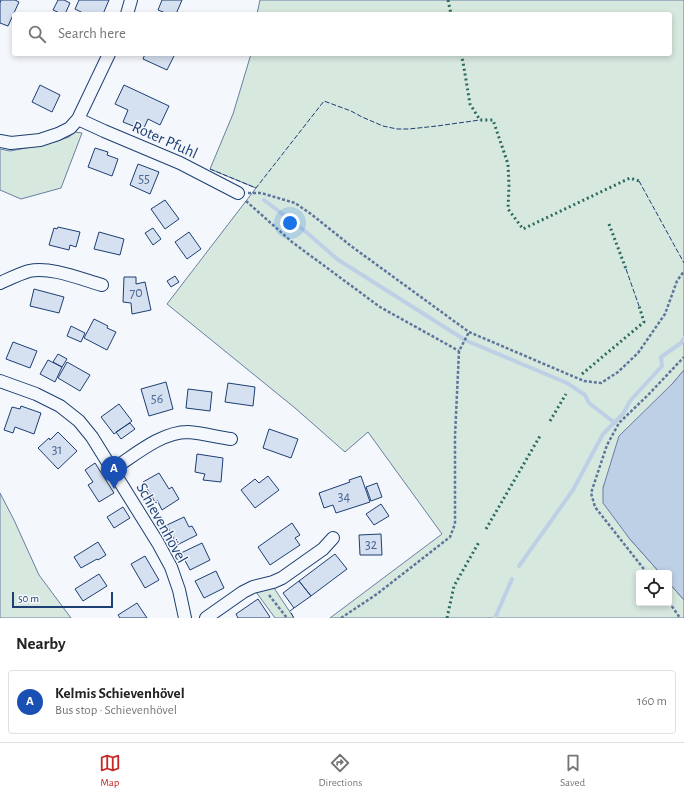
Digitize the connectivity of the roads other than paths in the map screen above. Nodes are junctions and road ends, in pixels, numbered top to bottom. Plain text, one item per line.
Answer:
1 (131, 0) edge
2 (128, 12) edge
3 (108, 56) edge
4 (78, 119) junction
5 (0, 141) edge
6 (238, 193) road end
7 (0, 283) edge
8 (102, 285) dead end
9 (0, 381) edge
10 (231, 439) dead end
11 (113, 470) junction
12 (333, 538) dead end
13 (185, 618) edge
14 (206, 618) edge

1 - 2 street
3 - 4 street
4 - 5 street
4 - 6 street, Roter Pfuhl
7 - 8 street
9 - 11 street, Schievenhövel
10 - 11 street
11 - 13 street, Schievenhövel
12 - 14 street

